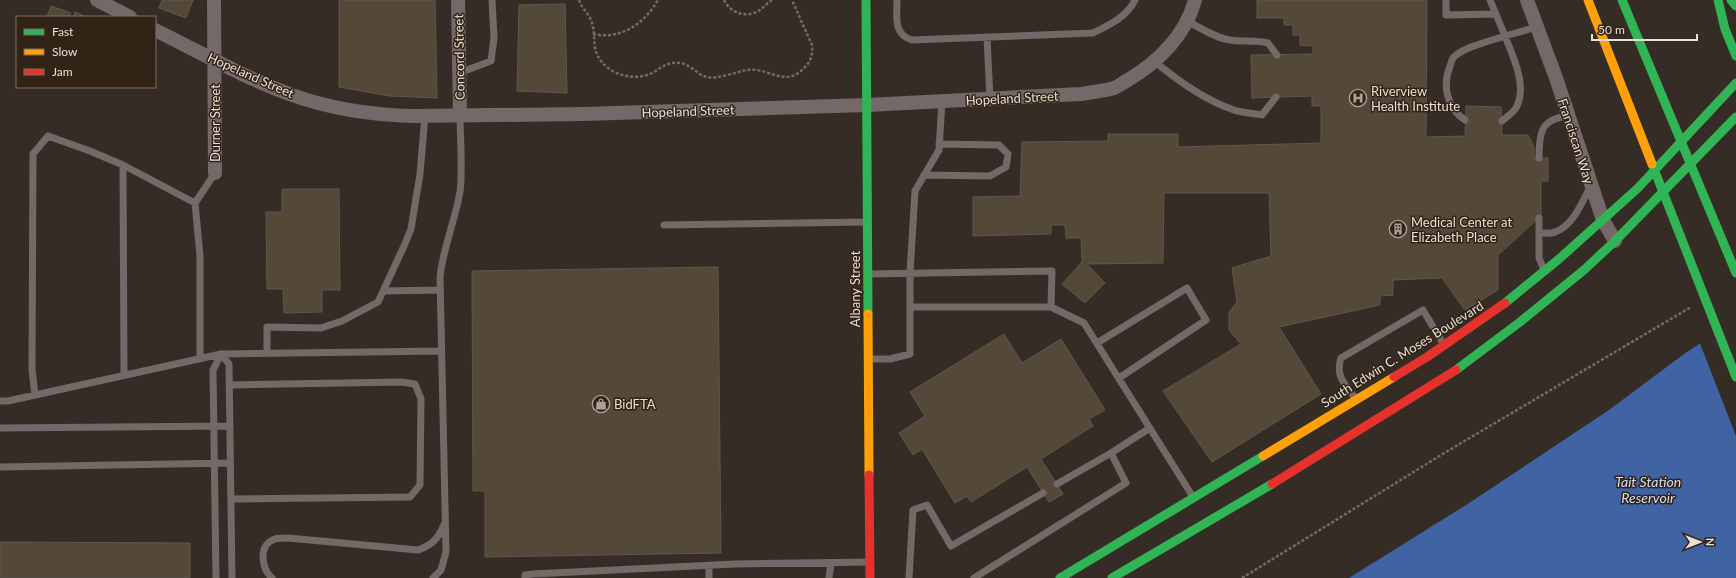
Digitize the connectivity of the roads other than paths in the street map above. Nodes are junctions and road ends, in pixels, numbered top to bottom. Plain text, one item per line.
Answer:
1 (97, 0) edge
2 (214, 0) edge
3 (458, 0) edge
4 (492, 0) edge
5 (866, 0) edge
6 (897, 0) edge
7 (1135, 0) edge
8 (1195, 0) edge
9 (1446, 0) edge
10 (1490, 0) edge
11 (1527, 0) edge
12 (1588, 0) edge
13 (1622, 0) edge
14 (1718, 0) edge
15 (1731, 0) edge
16 (1736, 6) edge
17 (1496, 14) junction
18 (128, 16) edge
19 (1187, 21) junction
20 (156, 30) edge
21 (1539, 33) junction
22 (1505, 36) junction
23 (988, 37) junction
24 (1277, 55) dead end
25 (1736, 56) edge
26 (215, 60) junction
27 (1154, 61) junction
28 (460, 73) junction
29 (1736, 83) edge
30 (1276, 97) dead end
31 (990, 99) junction
32 (942, 101) junction
33 (867, 105) junction
34 (460, 114) junction
35 (425, 115) junction
36 (1568, 116) junction
37 (1736, 117) edge
38 (1465, 120) dead end
39 (1502, 122) dead end
40 (1729, 137) dead end
41 (1714, 140) junction
42 (939, 144) junction
43 (1539, 158) dead end
44 (123, 165) junction
45 (215, 173) joint
46 (924, 175) junction
47 (1591, 185) junction
48 (195, 203) junction
49 (1539, 218) dead end
50 (1603, 220) junction
51 (868, 222) junction
52 (664, 225) dead end
53 (1540, 233) junction
54 (1615, 241) junction
55 (1545, 271) junction
56 (910, 273) junction
57 (1736, 273) edge
58 (868, 274) junction
59 (440, 290) junction
60 (383, 291) junction
61 (910, 307) junction
62 (1051, 307) junction
63 (1097, 343) junction
64 (1446, 348) junction
65 (441, 351) junction
66 (267, 353) junction
67 (221, 354) junction
68 (200, 359) junction
69 (868, 359) junction
70 (124, 375) junction
71 (1736, 376) edge
72 (1119, 378) junction
73 (230, 385) junction
74 (35, 395) junction
75 (0, 401) edge
76 (1357, 402) junction
77 (214, 425) junction
78 (230, 426) junction
79 (0, 428) edge
80 (1150, 428) junction
81 (1111, 453) junction
82 (215, 463) junction
83 (230, 463) junction
84 (0, 467) edge
85 (1056, 484) dead end
86 (1043, 493) dead end
87 (231, 499) junction
88 (1195, 500) junction
89 (445, 521) junction
90 (870, 562) junction
91 (831, 563) junction
92 (710, 566) junction
93 (216, 578) edge
94 (232, 578) edge
95 (272, 578) edge
96 (433, 578) edge
97 (525, 578) edge
98 (710, 578) edge
99 (830, 578) edge
100 (870, 578) edge
101 (909, 578) edge
102 (974, 578) edge
103 (1060, 578) edge
104 (1112, 578) edge

1 - 18 street
2 - 26 street, Durner Street
3 - 28 street, Concord Street
4 - 28 lane
5 - 33 main road, Albany Street
6 - 23 lane
7 - 23 lane
8 - 19 street, Hopeland Street
9 - 17 lane
10 - 17 lane
11 - 21 street, Franciscan Way
12 - 71 main road
13 - 57 main road
14 - 25 main road
15 - 16 main road
17 - 22 lane
19 - 24 lane
19 - 27 street, Hopeland Street
20 - 26 street, Hopeland Street
21 - 22 lane
21 - 36 street, Franciscan Way
22 - 38 lane
22 - 39 lane
23 - 31 lane
26 - 35 street, Hopeland Street
26 - 45 street, Durner Street
27 - 30 lane
27 - 31 street, Hopeland Street
28 - 34 street, Concord Street
29 - 50 main road, South Edwin C. Moses Boulevard
31 - 32 street, Hopeland Street
32 - 33 street, Hopeland Street
32 - 42 lane
33 - 34 street, Hopeland Street
33 - 51 main road, Albany Street
34 - 35 street, Hopeland Street
34 - 59 lane
35 - 60 lane
36 - 43 lane
36 - 47 street, Franciscan Way
37 - 41 main road
40 - 41 main road
41 - 54 main road
42 - 46 lane
42 - 46 lane
44 - 48 lane
44 - 70 lane
44 - 74 lane
45 - 48 lane
46 - 56 lane
47 - 50 street, Franciscan Way
47 - 53 lane
48 - 68 lane
49 - 53 lane
50 - 54 street, Franciscan Way
50 - 55 main road, South Edwin C. Moses Boulevard
51 - 52 lane
51 - 58 main road, Albany Street
53 - 55 lane
54 - 104 main road
55 - 64 main road, South Edwin C. Moses Boulevard
56 - 58 lane
56 - 61 lane
56 - 62 lane
58 - 69 main road, Albany Street
59 - 60 lane
59 - 65 lane
60 - 66 lane
61 - 62 lane
61 - 69 lane
62 - 63 lane
63 - 72 lane
63 - 72 lane
64 - 76 main road, South Edwin C. Moses Boulevard
64 - 76 lane
65 - 66 lane
65 - 89 lane
66 - 67 lane
67 - 68 lane
67 - 73 lane
67 - 77 lane
68 - 70 lane
69 - 90 main road, Albany Street
70 - 74 lane
72 - 80 lane
73 - 78 lane
73 - 87 lane
74 - 75 lane
76 - 88 main road, South Edwin C. Moses Boulevard
77 - 78 lane
77 - 79 lane
77 - 82 lane
78 - 83 lane
80 - 81 lane
80 - 88 lane
81 - 85 lane
81 - 102 lane
82 - 83 lane
82 - 84 lane
82 - 93 lane
83 - 87 lane
86 - 101 lane
87 - 94 lane
88 - 103 main road, South Edwin C. Moses Boulevard
89 - 95 lane
89 - 96 lane
90 - 91 lane
90 - 100 main road, Albany Street
91 - 92 lane
91 - 99 lane
92 - 97 lane
92 - 98 lane

